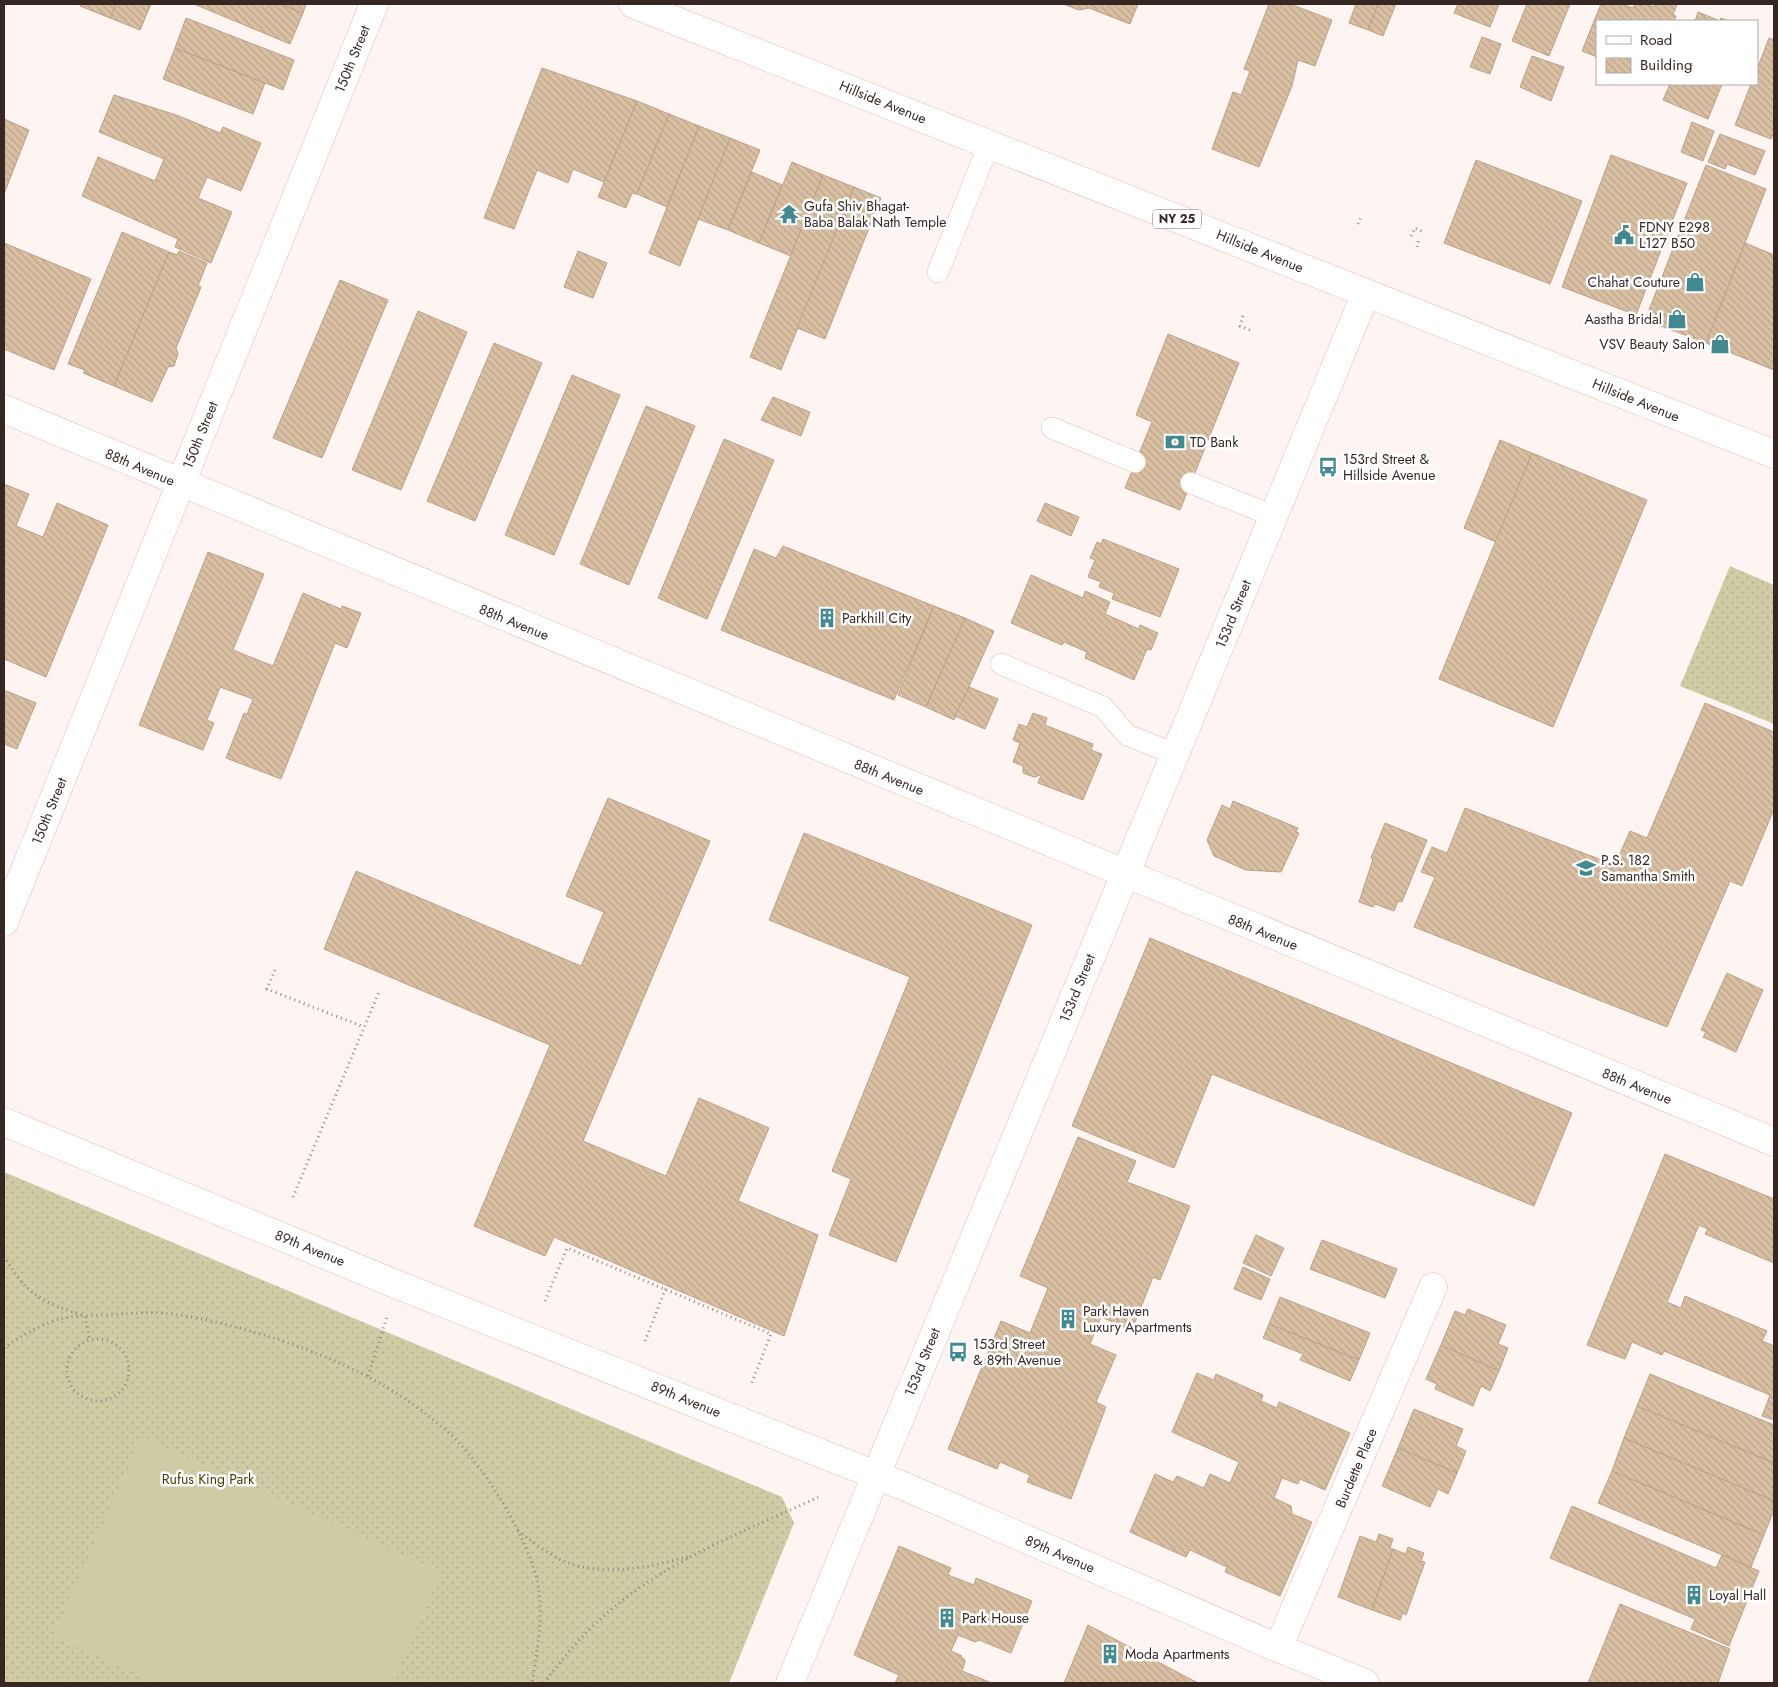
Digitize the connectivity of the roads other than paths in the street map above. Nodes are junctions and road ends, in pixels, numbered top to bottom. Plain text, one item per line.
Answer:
1 (374, 4) edge
2 (633, 4) edge
3 (989, 144) junction
4 (938, 272) dead end
5 (1366, 293) junction
6 (4, 410) edge
7 (1052, 428) dead end
8 (1774, 454) edge
9 (1135, 462) dead end
10 (1191, 483) dead end
11 (181, 484) junction
12 (1273, 516) junction
13 (1001, 664) dead end
14 (1175, 754) junction
15 (1124, 874) junction
16 (4, 922) edge
17 (4, 1122) edge
18 (1774, 1142) edge
19 (1434, 1288) dead end
20 (876, 1475) junction
21 (1278, 1648) junction
22 (790, 1683) edge
23 (1365, 1683) edge

1 - 11 street, 150th Street
2 - 3 street, Hillside Avenue / NY 25
3 - 4 lane
3 - 5 street, Hillside Avenue / NY 25
5 - 8 street, Hillside Avenue / NY 25
5 - 12 street, 153rd Street
6 - 11 street, 88th Avenue
7 - 9 lane
10 - 12 lane
11 - 15 street, 88th Avenue
11 - 16 street, 150th Street
12 - 14 street, 153rd Street
13 - 14 lane
14 - 15 street, 153rd Street
15 - 18 street, 88th Avenue
15 - 20 street, 153rd Street
17 - 20 street, 89th Avenue
19 - 21 street, Burdette Place
20 - 21 street, 89th Avenue
20 - 22 street, 153rd Street
21 - 23 street, 89th Avenue

